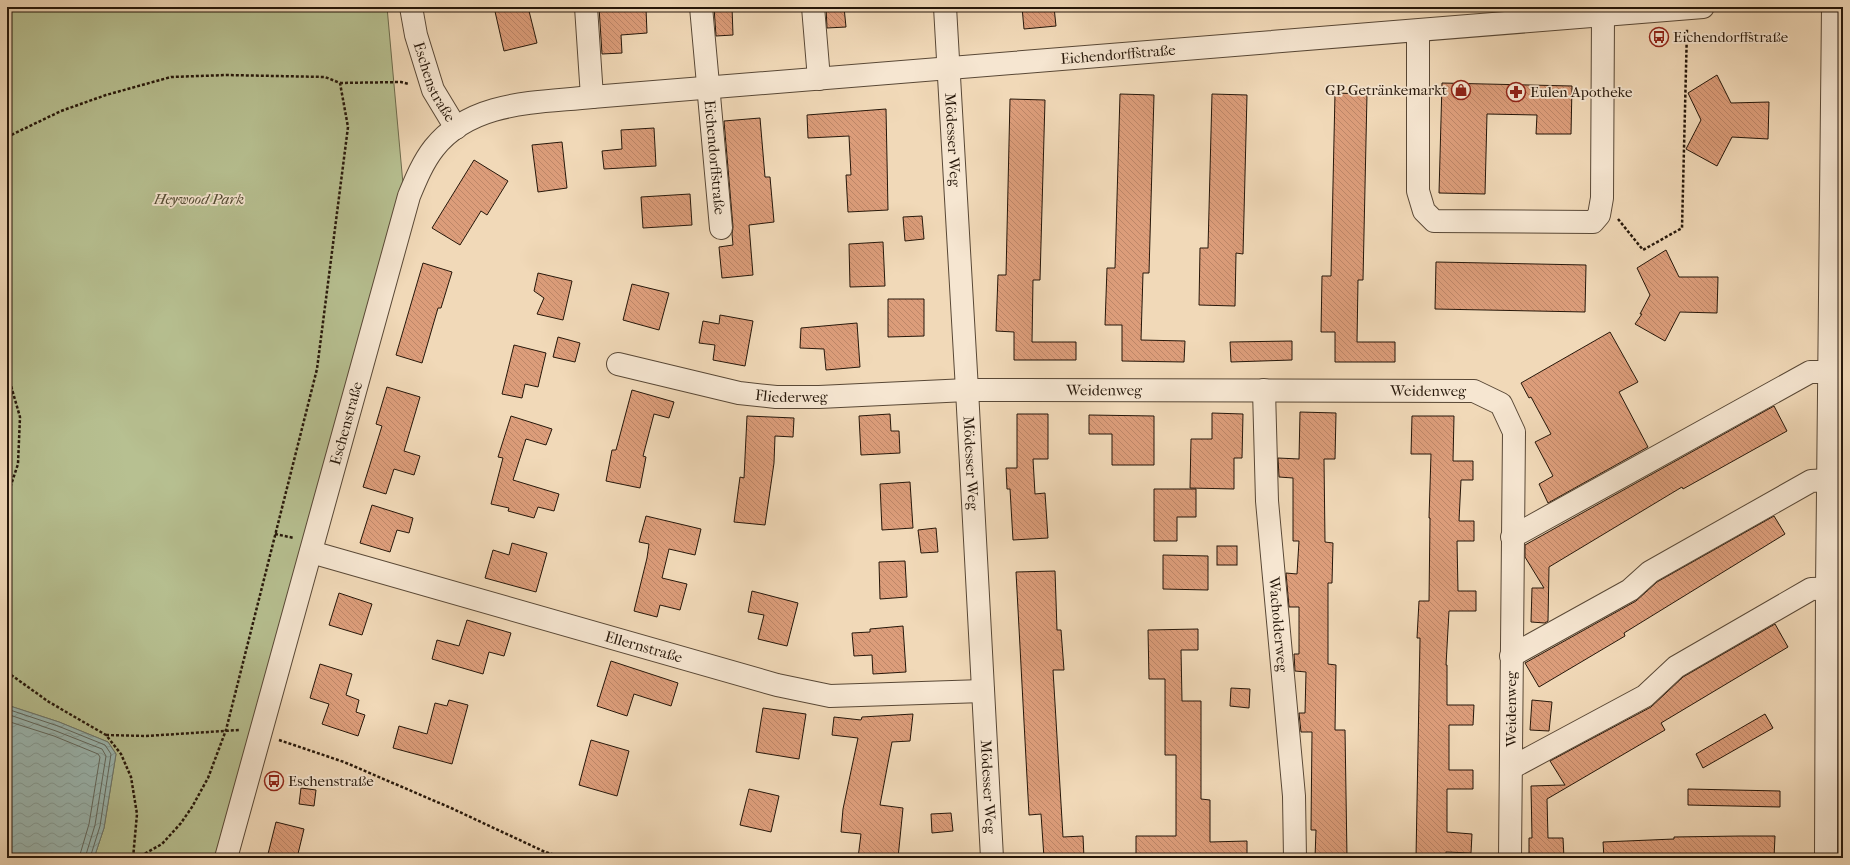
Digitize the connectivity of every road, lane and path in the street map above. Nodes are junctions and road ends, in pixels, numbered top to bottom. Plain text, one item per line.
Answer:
1 (411, 7) edge
2 (586, 7) edge
3 (701, 7) edge
4 (813, 7) edge
5 (945, 7) edge
6 (1833, 7) edge
7 (1695, 8) edge
8 (1603, 15) junction
9 (1418, 30) junction
10 (948, 69) junction
11 (819, 79) junction
12 (340, 83) junction
13 (709, 87) junction
14 (433, 90) junction
15 (592, 97) junction
16 (456, 128) junction
17 (7, 137) edge
18 (1602, 198) junction
19 (721, 228) dead end
20 (1837, 236) edge
21 (618, 364) dead end
22 (7, 372) edge
23 (1829, 372) junction
24 (968, 390) junction
25 (1264, 390) junction
26 (1828, 480) junction
27 (7, 498) edge
28 (1512, 537) junction
29 (310, 552) junction
30 (1835, 588) edge
31 (1511, 656) junction
32 (7, 672) edge
33 (983, 691) junction
34 (226, 730) junction
35 (260, 734) junction
36 (106, 735) junction
37 (1511, 768) junction
38 (133, 858) edge
39 (136, 858) edge
40 (226, 858) edge
41 (563, 858) edge
42 (992, 858) edge
43 (1295, 858) edge
44 (1510, 858) edge
45 (1826, 858) edge

1 - 14 street, Eschenstraße
2 - 15 street
3 - 13 street, Eichendorffstraße
4 - 11 street
5 - 10 street, Mödesser Weg
6 - 20 street
7 - 8 street, Eichendorffstraße
7 - 18 path
8 - 9 street, Eichendorffstraße
8 - 18 street
9 - 10 street, Eichendorffstraße
9 - 18 street
10 - 11 street, Eichendorffstraße
10 - 24 street, Mödesser Weg
11 - 13 street, Eichendorffstraße
12 - 14 path
12 - 17 path
12 - 34 path
13 - 15 street, Eichendorffstraße
13 - 19 street, Eichendorffstraße
14 - 16 street, Eschenstraße
15 - 16 street, Eichendorffstraße
16 - 29 street, Eschenstraße
20 - 23 street
21 - 24 street, Fliederweg
22 - 27 path
23 - 26 street
23 - 28 street
24 - 25 street, Weidenweg
24 - 33 street, Mödesser Weg
25 - 28 street, Weidenweg
25 - 43 street, Wacholderweg
26 - 30 street
26 - 31 street
28 - 31 street, Weidenweg
29 - 33 street, Ellernstraße
29 - 35 street, Eschenstraße
30 - 37 street
30 - 45 street
31 - 37 street, Weidenweg
32 - 36 path
33 - 42 street, Mödesser Weg
34 - 35 path
34 - 36 path
34 - 39 path
35 - 40 street, Eschenstraße
35 - 41 path
36 - 38 path
37 - 44 street, Weidenweg

